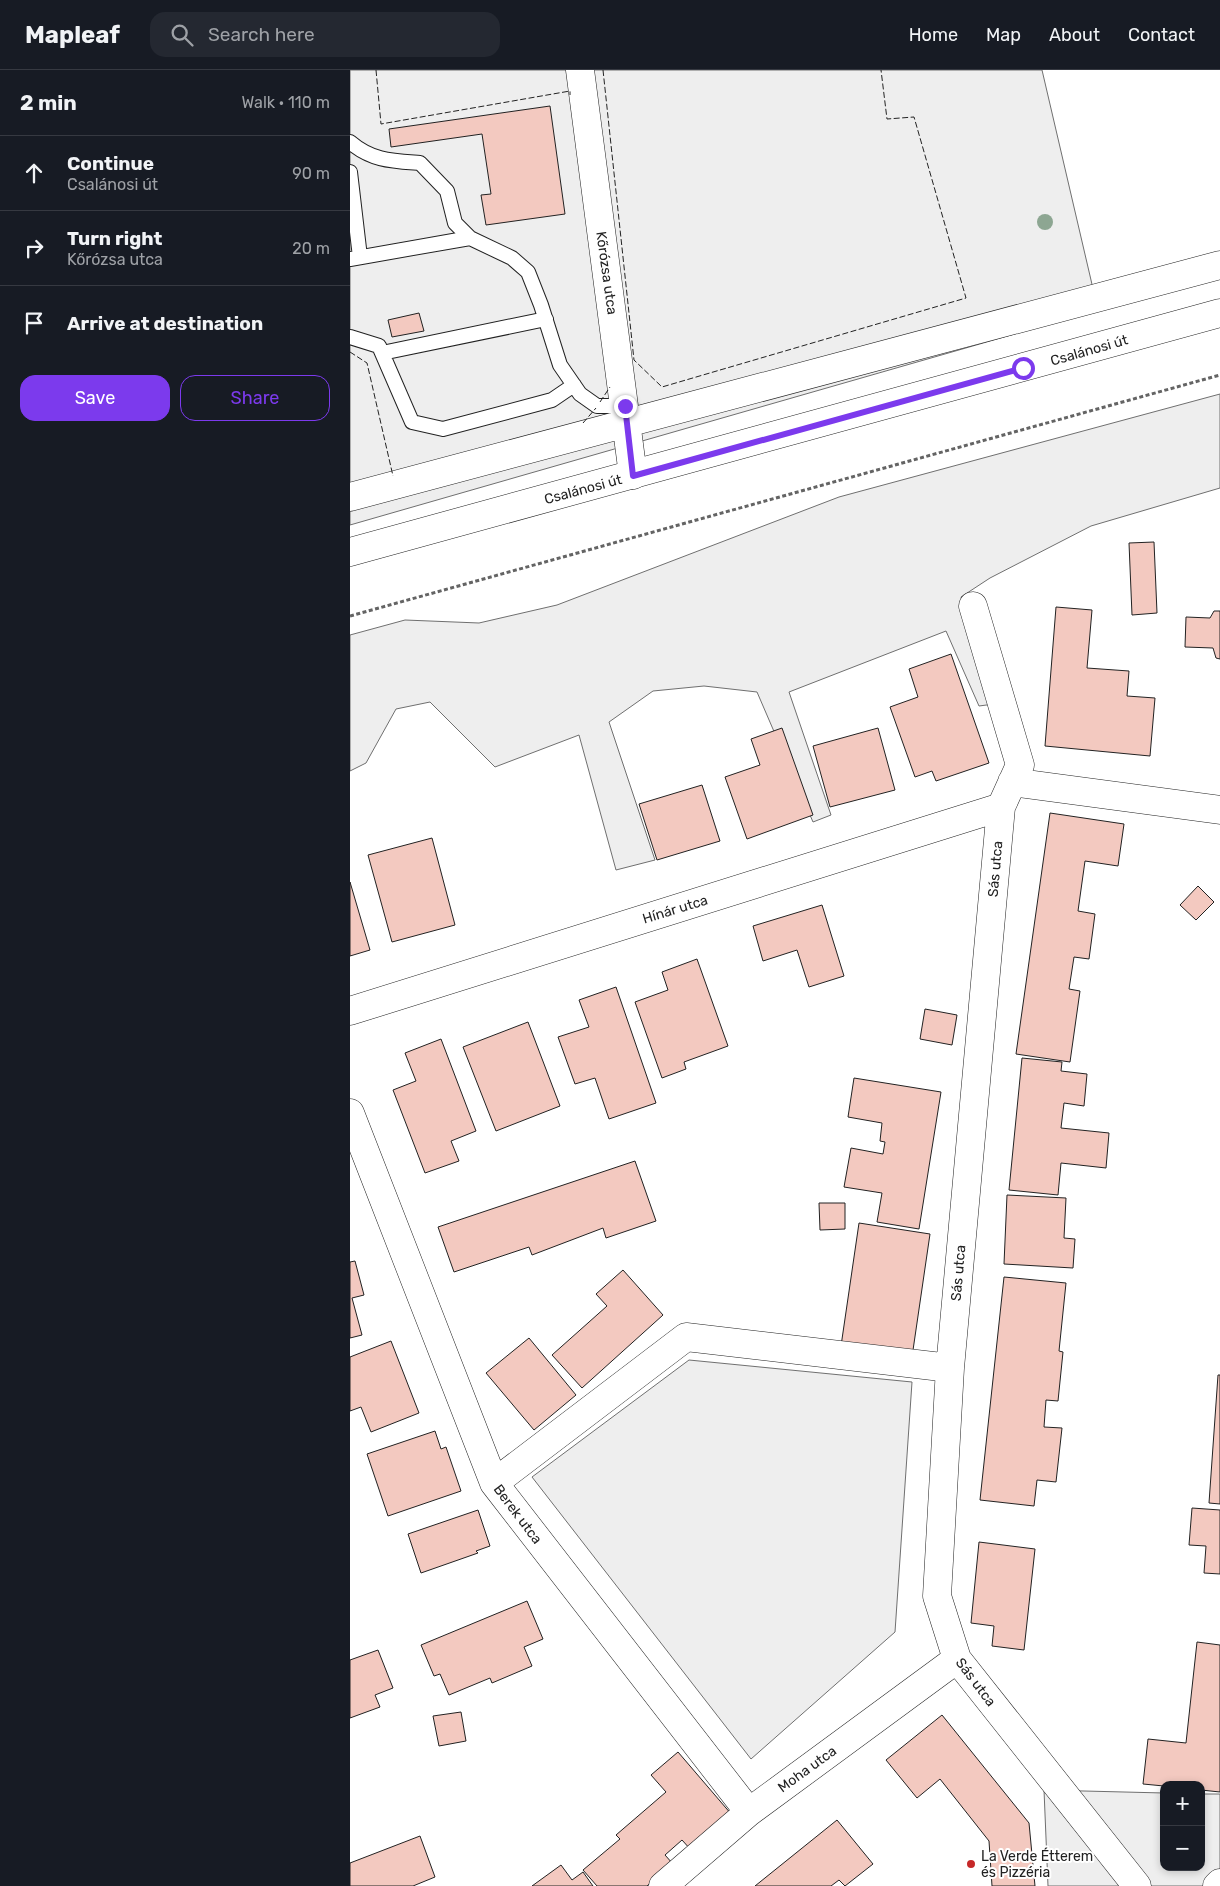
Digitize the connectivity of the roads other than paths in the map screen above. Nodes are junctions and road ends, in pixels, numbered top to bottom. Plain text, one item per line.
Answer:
1 (580, 70) edge
2 (350, 142) edge
3 (350, 172) edge
4 (470, 238) junction
5 (355, 258) edge
6 (1220, 265) edge
7 (1220, 313) edge
8 (546, 319) junction
9 (350, 336) edge
10 (382, 353) junction
11 (574, 385) junction
12 (626, 414) junction
13 (633, 476) junction
14 (350, 497) edge
15 (350, 552) edge
16 (973, 606) dead end
17 (1012, 782) junction
18 (1000, 807) junction
19 (1220, 810) edge
20 (350, 1011) edge
21 (350, 1113) edge
22 (950, 1368) junction
23 (494, 1483) junction
24 (957, 1659) junction
25 (749, 1812) junction
26 (1220, 1883) edge
27 (663, 1886) edge
28 (1137, 1886) edge
29 (1217, 1886) edge

1 - 12 street, Kőrózsa utca
2 - 4 lane
3 - 5 lane
4 - 5 lane
4 - 8 lane
6 - 12 street
7 - 13 street, Csalánosi út
8 - 10 lane
8 - 11 lane
9 - 10 lane
10 - 11 lane
11 - 12 lane
12 - 13 street, Kőrózsa utca
12 - 14 street
13 - 15 street, Csalánosi út
16 - 17 street, Sás utca
17 - 18 street, Sás utca
17 - 19 street
18 - 20 street, Hínár utca
18 - 22 street, Sás utca
21 - 23 street, Berek utca
22 - 23 street
22 - 24 street, Sás utca
23 - 25 street, Berek utca
24 - 25 street, Moha utca
24 - 28 street, Sás utca
25 - 27 street, Moha utca
26 - 29 street

